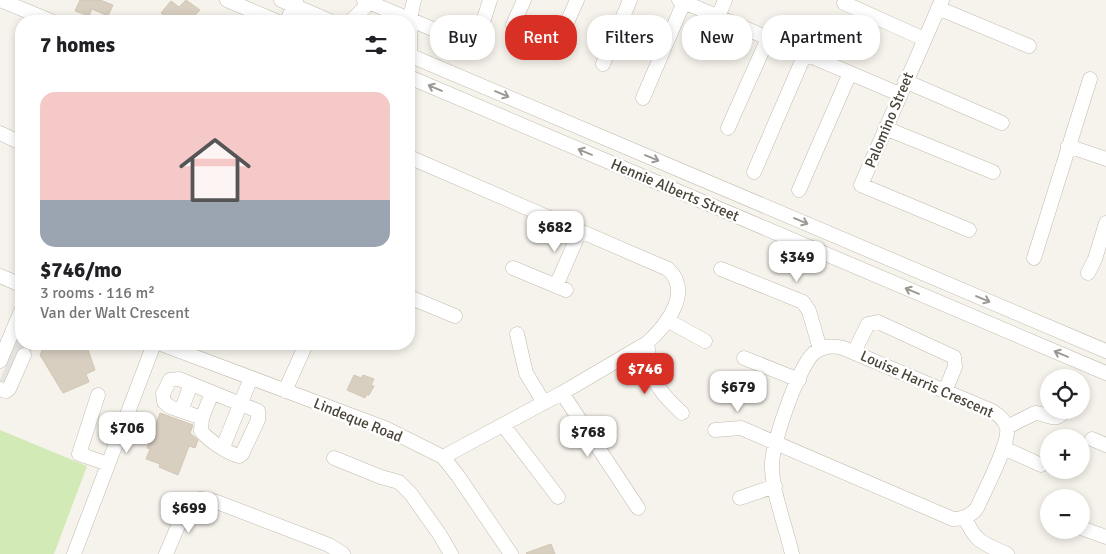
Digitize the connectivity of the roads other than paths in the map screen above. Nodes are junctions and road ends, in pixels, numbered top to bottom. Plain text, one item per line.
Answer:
1 (0, 0) edge
2 (227, 0) edge
3 (281, 0) edge
4 (414, 0) edge
5 (490, 0) edge
6 (524, 0) edge
7 (577, 0) edge
8 (630, 0) edge
9 (725, 0) edge
10 (369, 1) edge
11 (682, 1) edge
12 (295, 2) edge
13 (844, 3) dead end
14 (940, 4) edge
15 (36, 15) edge
16 (262, 15) edge
17 (290, 15) edge
18 (319, 15) edge
19 (357, 15) edge
20 (401, 15) edge
21 (411, 15) edge
22 (518, 15) edge
23 (570, 15) edge
24 (714, 15) edge
25 (719, 15) edge
26 (415, 21) edge
27 (924, 38) junction
28 (1029, 46) dead end
29 (762, 52) edge
30 (415, 58) edge
31 (802, 60) edge
32 (819, 60) edge
33 (603, 64) dead end
34 (850, 73) junction
35 (1090, 79) dead end
36 (415, 80) edge
37 (902, 88) junction
38 (643, 98) dead end
39 (1002, 123) dead end
40 (728, 128) dead end
41 (885, 128) junction
42 (0, 133) edge
43 (15, 139) edge
44 (1068, 146) junction
45 (1106, 159) edge
46 (415, 160) edge
47 (754, 172) dead end
48 (993, 172) dead end
49 (799, 190) dead end
50 (1106, 223) edge
51 (969, 230) dead end
52 (580, 231) junction
53 (1034, 258) dead end
54 (513, 268) dead end
55 (720, 269) dead end
56 (1088, 273) dead end
57 (0, 276) edge
58 (15, 282) edge
59 (415, 299) edge
60 (455, 316) dead end
61 (667, 320) junction
62 (15, 325) edge
63 (517, 334) dead end
64 (705, 340) dead end
65 (647, 344) junction
66 (820, 349) junction
67 (152, 350) edge
68 (178, 350) edge
69 (303, 350) edge
70 (1106, 351) edge
71 (854, 352) junction
72 (24, 355) dead end
73 (744, 358) dead end
74 (0, 361) edge
75 (1106, 373) edge
76 (251, 378) junction
77 (799, 380) junction
78 (191, 384) junction
79 (0, 389) edge
80 (285, 391) junction
81 (945, 391) junction
82 (212, 393) junction
83 (562, 393) junction
84 (98, 395) dead end
85 (544, 402) junction
86 (240, 404) junction
87 (181, 411) junction
88 (682, 413) dead end
89 (1040, 414) edge
90 (202, 418) junction
91 (1007, 427) junction
92 (507, 430) junction
93 (715, 430) dead end
94 (1092, 439) dead end
95 (774, 444) junction
96 (1106, 445) edge
97 (223, 447) junction
98 (1004, 448) junction
99 (443, 457) junction
100 (334, 458) dead end
101 (108, 464) junction
102 (1040, 464) edge
103 (775, 486) junction
104 (558, 497) dead end
105 (740, 498) dead end
106 (638, 508) dead end
107 (965, 517) junction
108 (1090, 531) edge
109 (1106, 537) edge
110 (504, 551) edge
111 (74, 554) edge
112 (166, 554) edge
113 (343, 554) edge
114 (451, 554) edge
115 (792, 554) edge
116 (1007, 554) edge

1 - 15 street
2 - 16 street
3 - 12 street
4 - 21 street
5 - 26 street
6 - 22 street
7 - 23 street
8 - 33 street
9 - 25 street
10 - 19 street
10 - 20 street
11 - 24 street
11 - 38 street
12 - 17 street
12 - 18 street
13 - 27 street
14 - 27 street, Palomino Street
14 - 28 street
27 - 37 street, Palomino Street
29 - 40 street
30 -> 70 street, Hennie Alberts Street
31 - 47 street
32 - 34 street
34 - 37 street
34 - 49 street
35 - 44 street
75 -> 36 street, Hennie Alberts Street
37 - 39 street
37 - 41 street, Palomino Street
41 - 48 street
41 - 51 street, Palomino Street
42 - 43 street
44 - 45 street
44 - 53 street
46 - 52 street
50 - 56 street
52 - 54 street
52 - 61 street
55 - 66 street
57 - 58 street
59 - 60 street
61 - 64 street
61 - 65 street
62 - 74 street
63 - 85 street
65 - 83 street
65 - 88 street
66 - 71 street, Louise Harris Crescent
66 - 77 street
67 - 101 street
68 - 76 street, Lindeque Road
69 - 80 street
71 - 81 street, Louise Harris Crescent
71 - 81 street
72 - 79 street
73 - 77 street
76 - 80 street, Lindeque Road
76 - 86 street
77 - 95 street
78 - 82 street
78 - 87 street
78 - 87 street
80 - 99 street, Lindeque Road
81 - 91 street, Louise Harris Crescent
82 - 86 street
82 - 90 street
83 - 85 street
83 - 106 street
84 - 101 street
85 - 92 street
86 - 97 street
86 - 97 street
87 - 90 street
89 - 91 street
90 - 97 street
91 - 98 street, Louise Harris Crescent
92 - 99 street
92 - 104 street
93 - 95 street
94 - 96 street
95 - 103 street
95 - 107 street
98 - 102 street
98 - 107 street, Louise Harris Crescent
99 - 110 street, Lindeque Road
100 - 114 street
101 - 111 street
103 - 105 street
103 - 115 street
107 - 116 street
108 - 109 street
112 - 113 street

